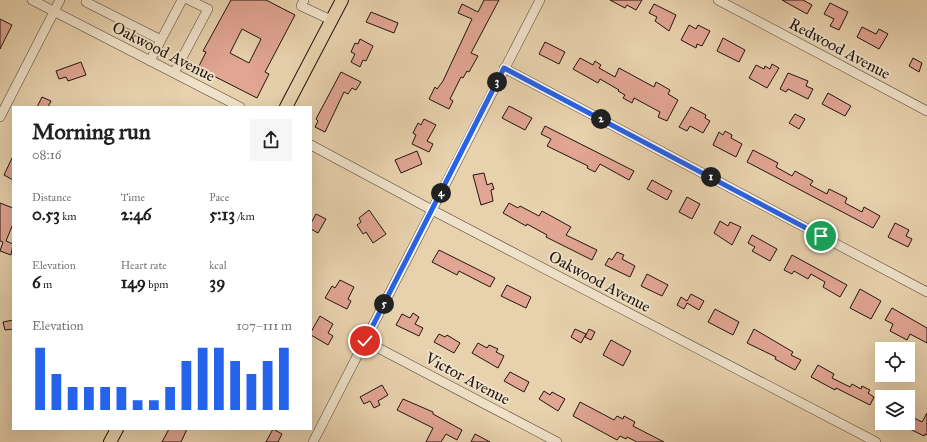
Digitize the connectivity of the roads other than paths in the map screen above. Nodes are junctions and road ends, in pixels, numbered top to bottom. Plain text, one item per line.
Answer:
1 (32, 0) edge
2 (60, 0) edge
3 (86, 0) edge
4 (182, 0) edge
5 (190, 0) edge
6 (342, 0) edge
7 (540, 0) edge
8 (718, 0) edge
9 (300, 1) edge
10 (54, 11) junction
11 (331, 20) junction
12 (161, 40) junction
13 (150, 61) junction
14 (504, 68) junction
15 (174, 73) junction
16 (238, 106) edge
17 (287, 106) edge
18 (927, 110) edge
19 (0, 117) edge
20 (312, 146) edge
21 (432, 210) junction
22 (927, 292) edge
23 (365, 341) junction
24 (116, 430) edge
25 (110, 442) edge
26 (313, 442) edge
27 (558, 442) edge
28 (876, 442) edge

1 - 10 street, Oakwood Avenue
2 - 10 street
3 - 12 street
4 - 12 street
5 - 15 street
6 - 11 main road
7 - 14 street
8 - 18 street, Redwood Avenue
9 - 11 street
10 - 13 street, Oakwood Avenue
10 - 19 street
11 - 17 main road
12 - 13 street
13 - 15 street, Oakwood Avenue
14 - 21 street
14 - 22 street
15 - 16 street, Oakwood Avenue
20 - 21 street, Oakwood Avenue
21 - 23 street
21 - 28 street, Oakwood Avenue
23 - 26 street
23 - 27 street, Victor Avenue
24 - 25 main road

